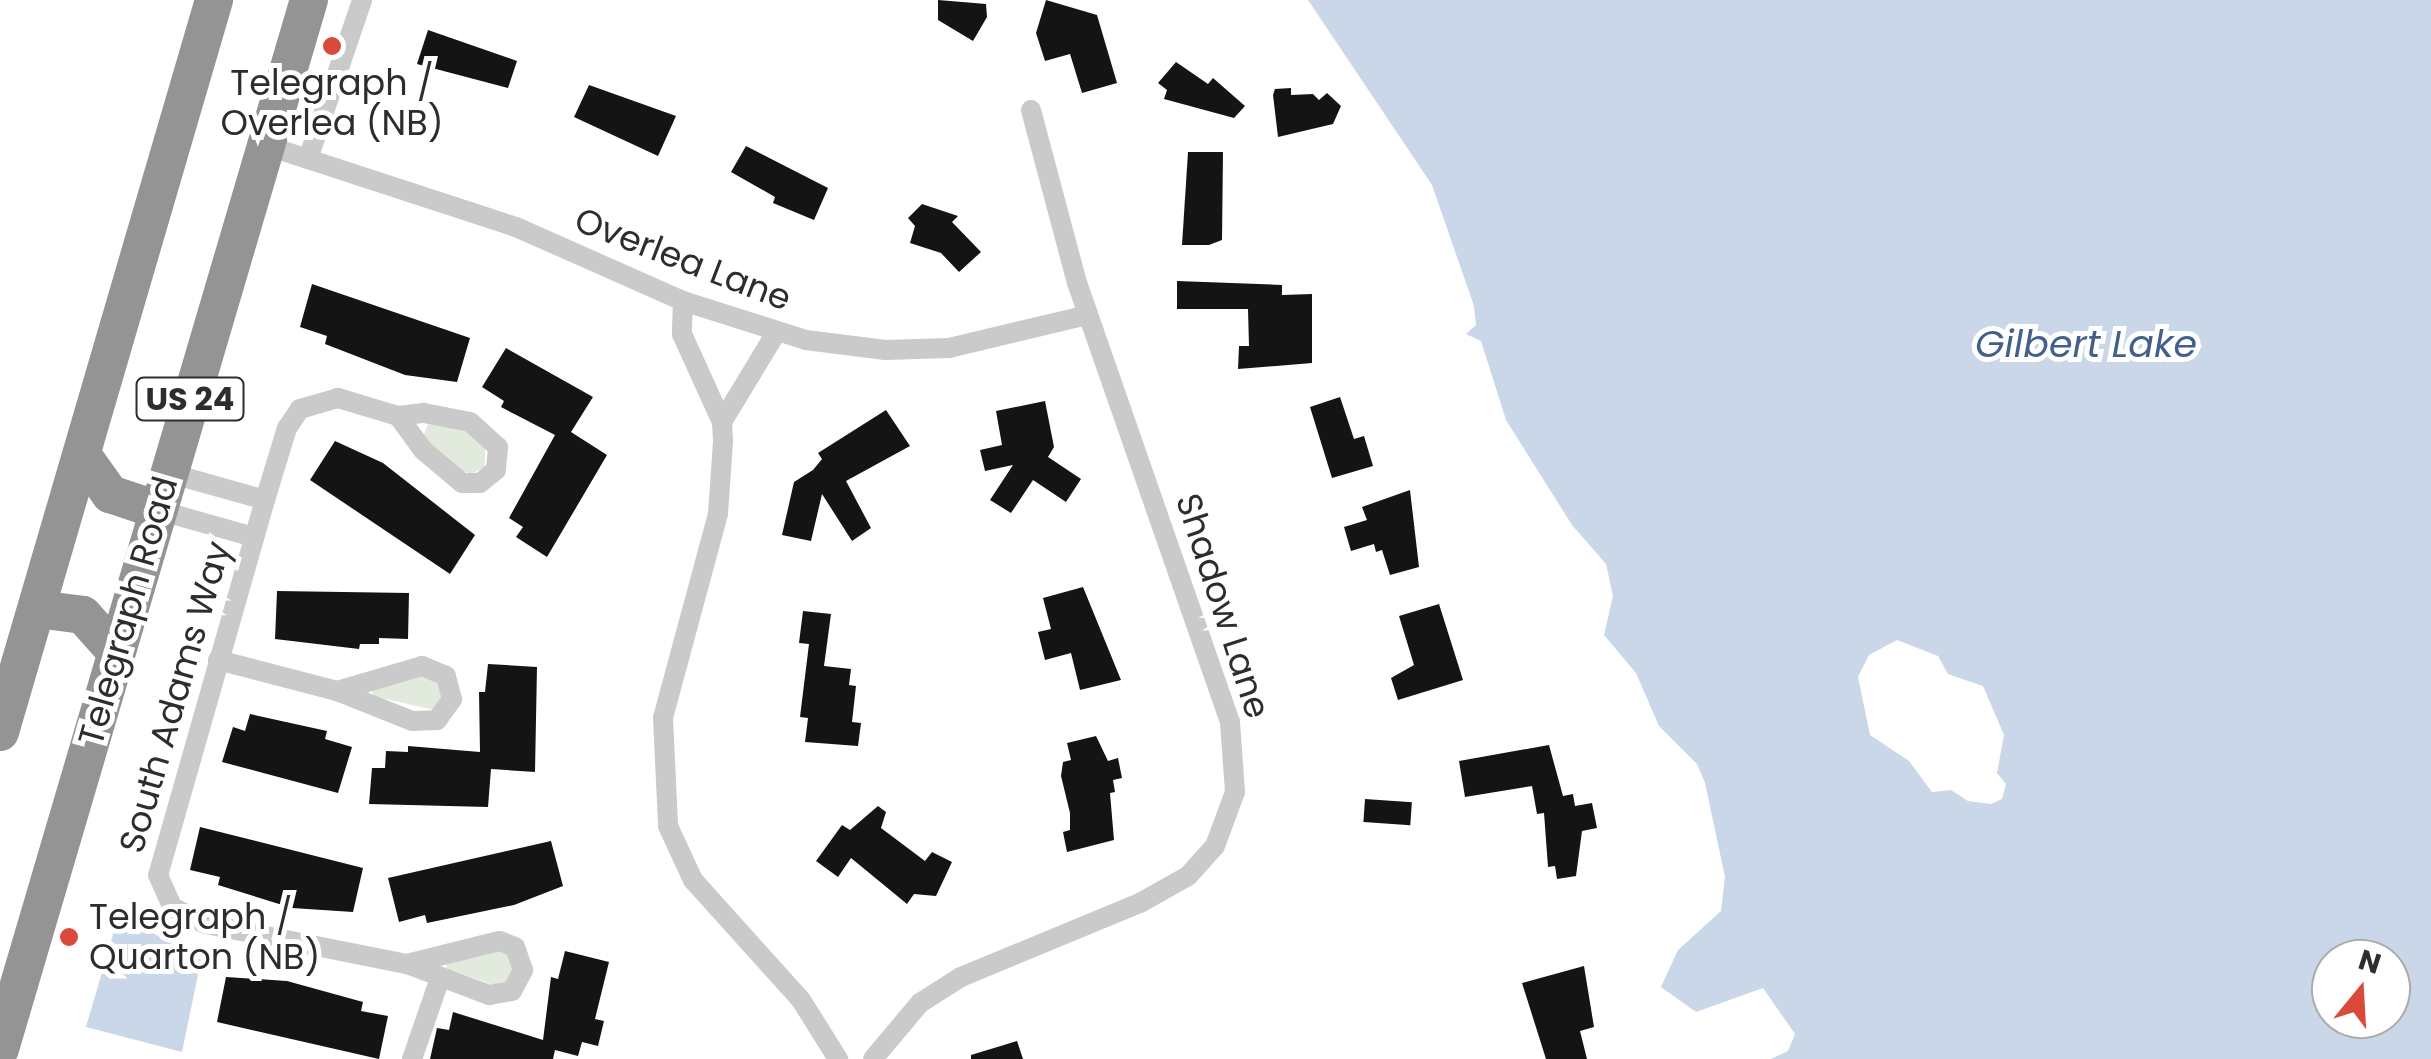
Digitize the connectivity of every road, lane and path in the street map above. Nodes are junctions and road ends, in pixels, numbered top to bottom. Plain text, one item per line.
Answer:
1 (214, 0) edge
2 (308, 0) edge
3 (362, 0) edge
4 (1030, 110) dead end
5 (265, 145) junction
6 (308, 160) junction
7 (683, 300) junction
8 (1088, 315) junction
9 (776, 333) junction
10 (398, 416) junction
11 (722, 422) junction
12 (83, 456) junction
13 (169, 473) junction
14 (265, 500) junction
15 (158, 510) junction
16 (254, 537) junction
17 (37, 609) junction
18 (116, 652) junction
19 (218, 660) junction
20 (337, 691) junction
21 (0, 732) edge
22 (407, 964) junction
23 (439, 980) junction
24 (0, 1049) edge
25 (412, 1059) edge
26 (838, 1059) edge
27 (872, 1059) edge

1 - 12 highway, US 24
2 - 5 highway, Telegraph Road / US 24
3 - 6 street
4 - 8 street, Shadow Lane
5 - 6 street, Overlea Lane
5 - 13 highway, Telegraph Road / US 24
6 - 7 street, Overlea Lane
7 - 9 street, Overlea Lane
7 - 11 street
8 - 9 street, Overlea Lane
8 - 27 street, Shadow Lane
9 - 11 street
10 - 10 street
10 - 14 street, South Adams Way
11 - 26 street
12 - 15 highway
12 - 17 highway, US 24
13 - 14 street
13 - 15 highway, Telegraph Road / US 24
14 - 16 street, South Adams Way
15 - 16 street
15 - 18 highway, Telegraph Road / US 24
16 - 19 street, South Adams Way
17 - 18 highway
17 - 21 highway, US 24
18 - 24 highway, Telegraph Road / US 24
19 - 20 street
19 - 22 street, South Adams Way
20 - 20 street
22 - 23 street, South Adams Way
22 - 23 street, South Adams Way
23 - 25 street

